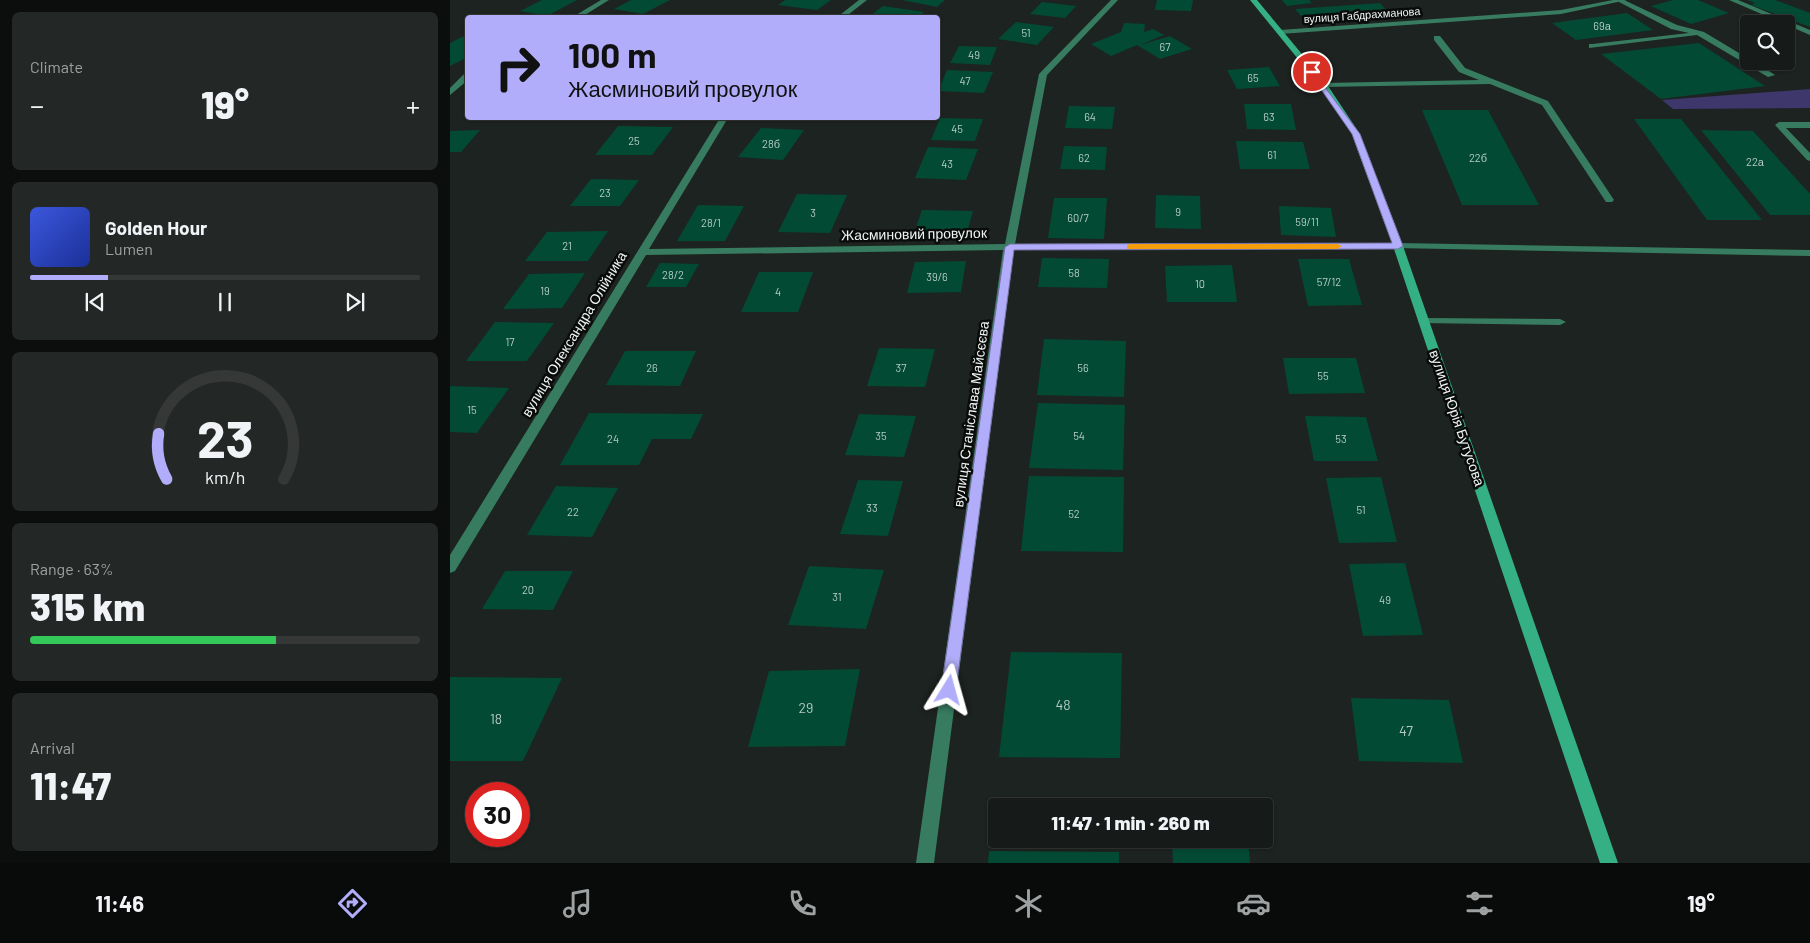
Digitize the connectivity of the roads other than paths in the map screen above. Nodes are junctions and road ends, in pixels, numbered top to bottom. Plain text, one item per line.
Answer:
1 (606, 0) edge
2 (864, 0) edge
3 (1115, 0) edge
4 (1253, 0) edge
5 (1623, 0) edge
6 (1732, 0) edge
7 (579, 15) edge
8 (843, 15) edge
9 (1280, 32) junction
10 (1810, 33) edge
11 (1701, 34) junction
12 (1437, 38) dead end
13 (1592, 46) dead end
14 (1771, 75) dead end
15 (465, 78) edge
16 (1494, 82) junction
17 (1323, 85) junction
18 (450, 93) edge
19 (723, 120) edge
20 (1810, 125) edge
21 (1810, 158) edge
22 (1609, 200) dead end
23 (1398, 246) junction
24 (1010, 247) junction
25 (641, 252) junction
26 (1810, 253) edge
27 (1424, 321) junction
28 (1560, 322) dead end
29 (450, 567) edge
30 (925, 863) edge
31 (1609, 863) edge

1 - 7 street
2 - 8 street
3 - 24 street, вулиця Станіслава Майсєєва
4 - 9 street, вулиця Юрія Бутусова
5 - 9 street, вулиця Габдрахманова
5 - 11 street
6 - 10 street
9 - 17 street, вулиця Юрія Бутусова
11 - 13 street
11 - 14 street
12 - 16 street
15 - 18 street
16 - 17 street
16 - 22 street
17 - 23 street, вулиця Юрія Бутусова
19 - 25 street, вулиця Олександра Олійника
20 - 21 street
23 - 24 street, Жасминовий провулок
23 - 26 street, Жасминовий провулок
23 - 27 street, вулиця Юрія Бутусова
24 - 25 street, Жасминовий провулок
24 - 30 street, вулиця Станіслава Майсєєва
25 - 29 street, вулиця Олександра Олійника
27 - 28 street
27 - 31 street, вулиця Юрія Бутусова

